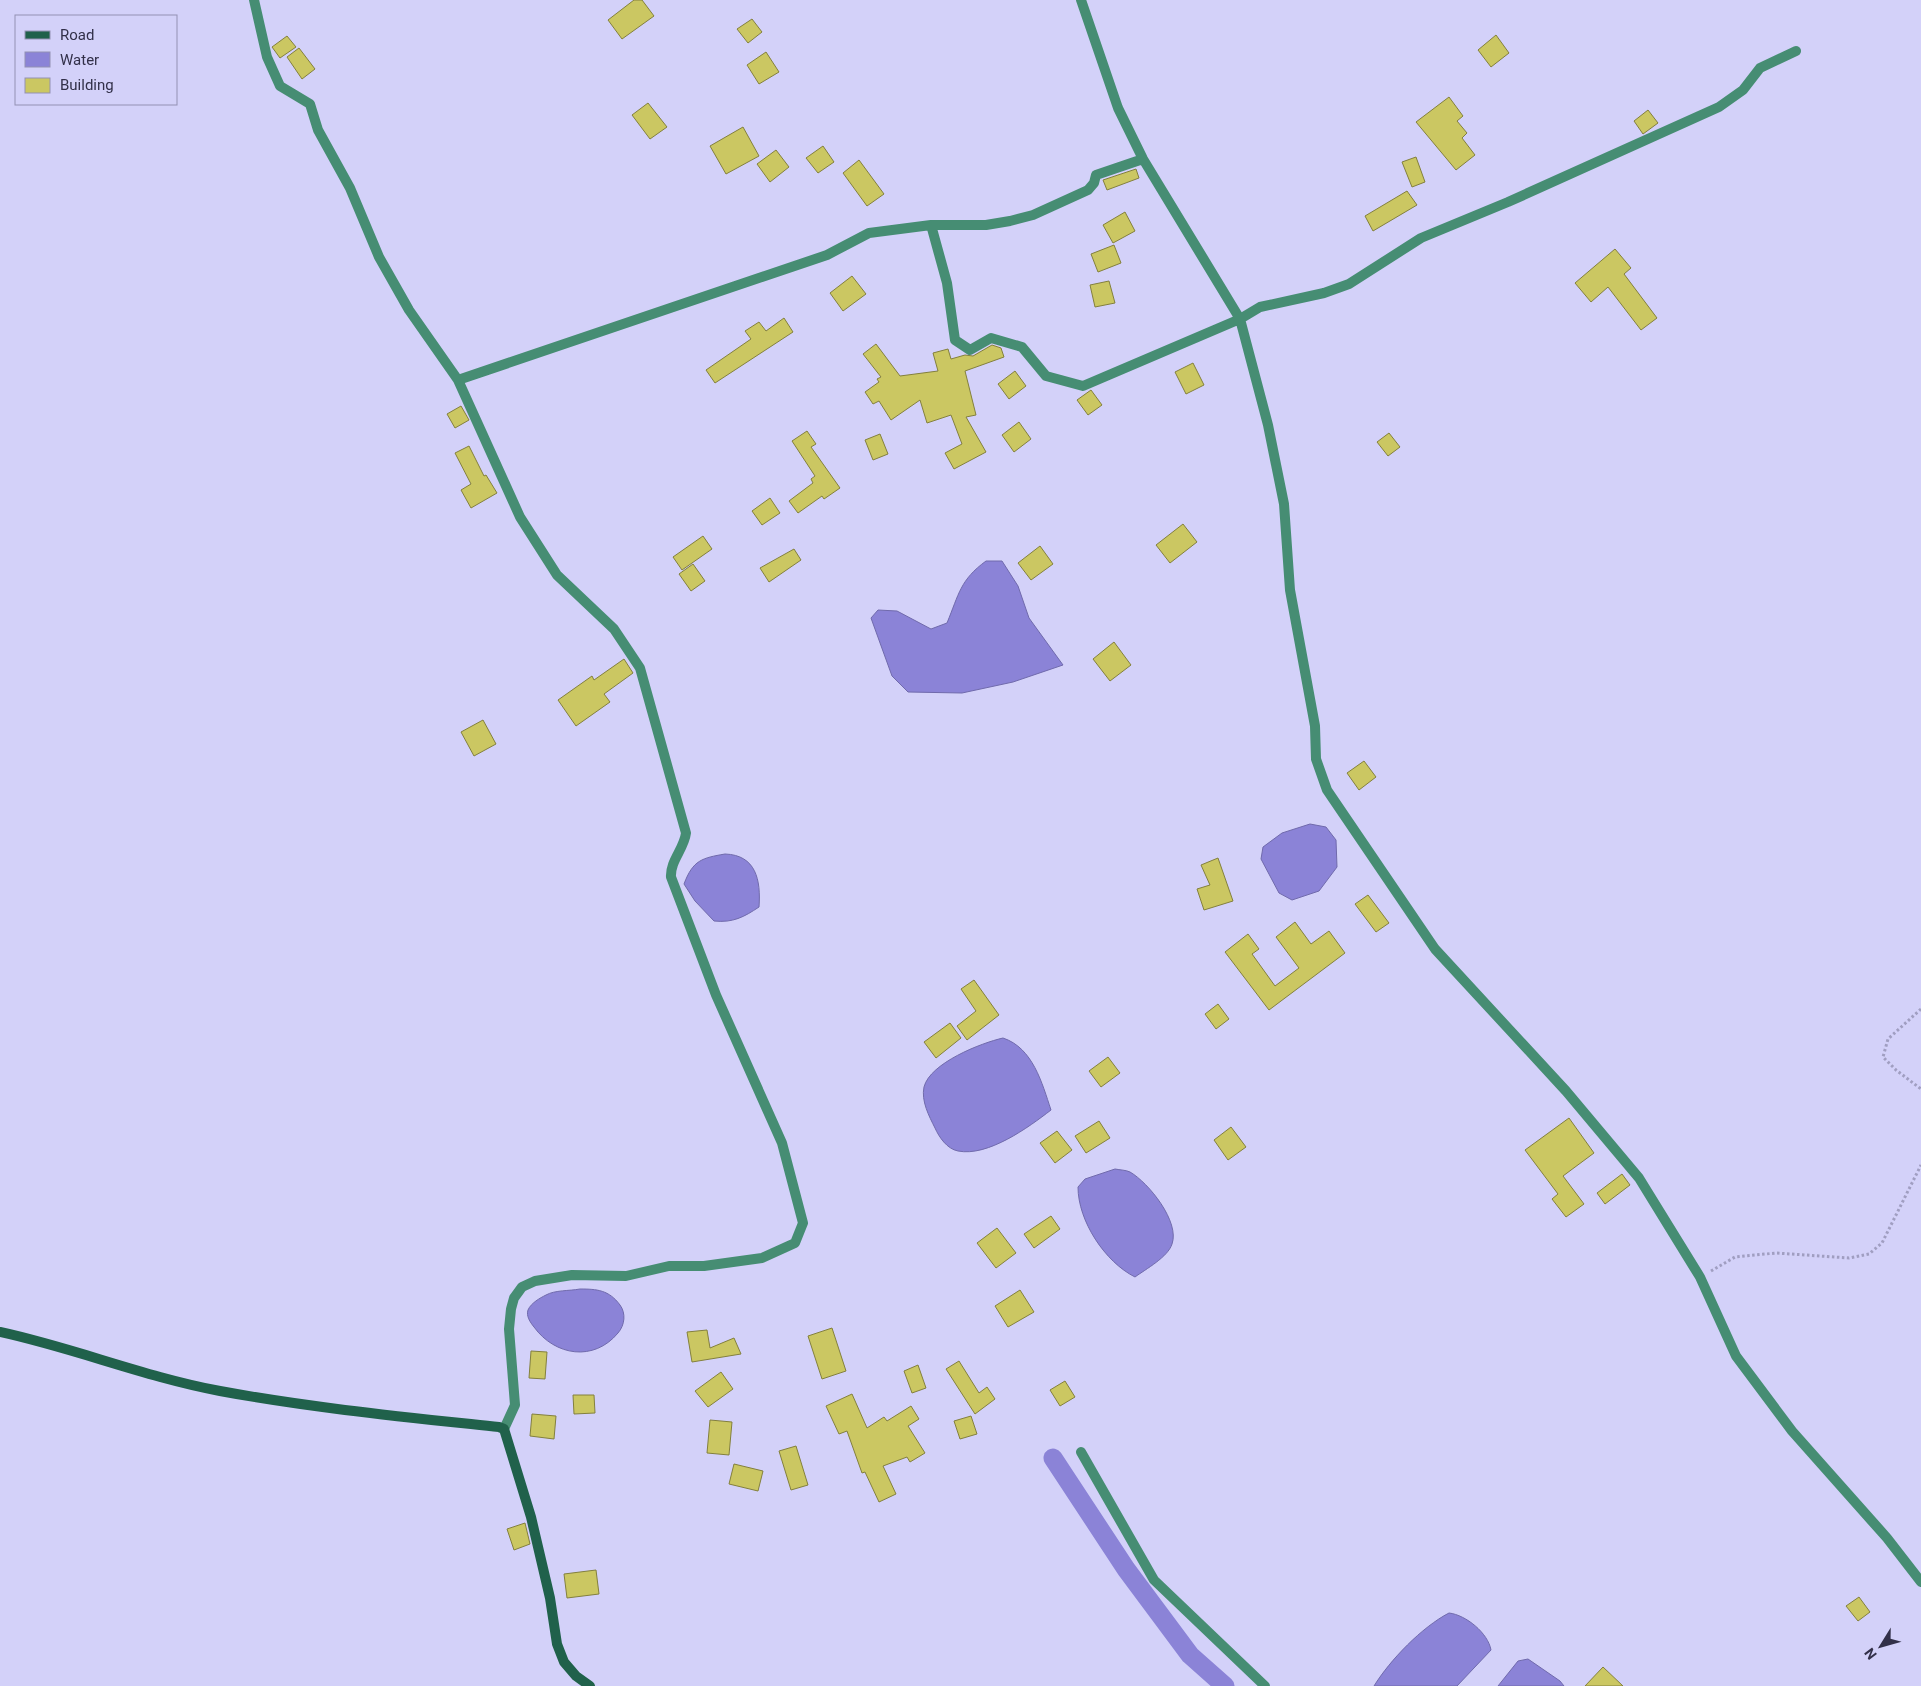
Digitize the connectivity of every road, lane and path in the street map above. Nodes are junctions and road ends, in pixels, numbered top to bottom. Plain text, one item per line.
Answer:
1 (254, 0) edge
2 (1081, 0) edge
3 (1796, 51) dead end
4 (1143, 159) junction
5 (931, 225) junction
6 (1240, 319) junction
7 (458, 380) junction
8 (1921, 1009) edge
9 (1921, 1089) edge
10 (1921, 1165) edge
11 (1700, 1277) junction
12 (0, 1332) edge
13 (504, 1429) junction
14 (1081, 1452) dead end
15 (1921, 1582) edge
16 (590, 1686) edge
17 (1265, 1686) edge

1 - 7 street
2 - 4 street
3 - 6 street
4 - 5 street
4 - 6 street
5 - 6 street
5 - 7 street
6 - 11 street
7 - 13 street
8 - 9 path
10 - 11 path
11 - 15 street
12 - 13 street
13 - 16 street
14 - 17 street

